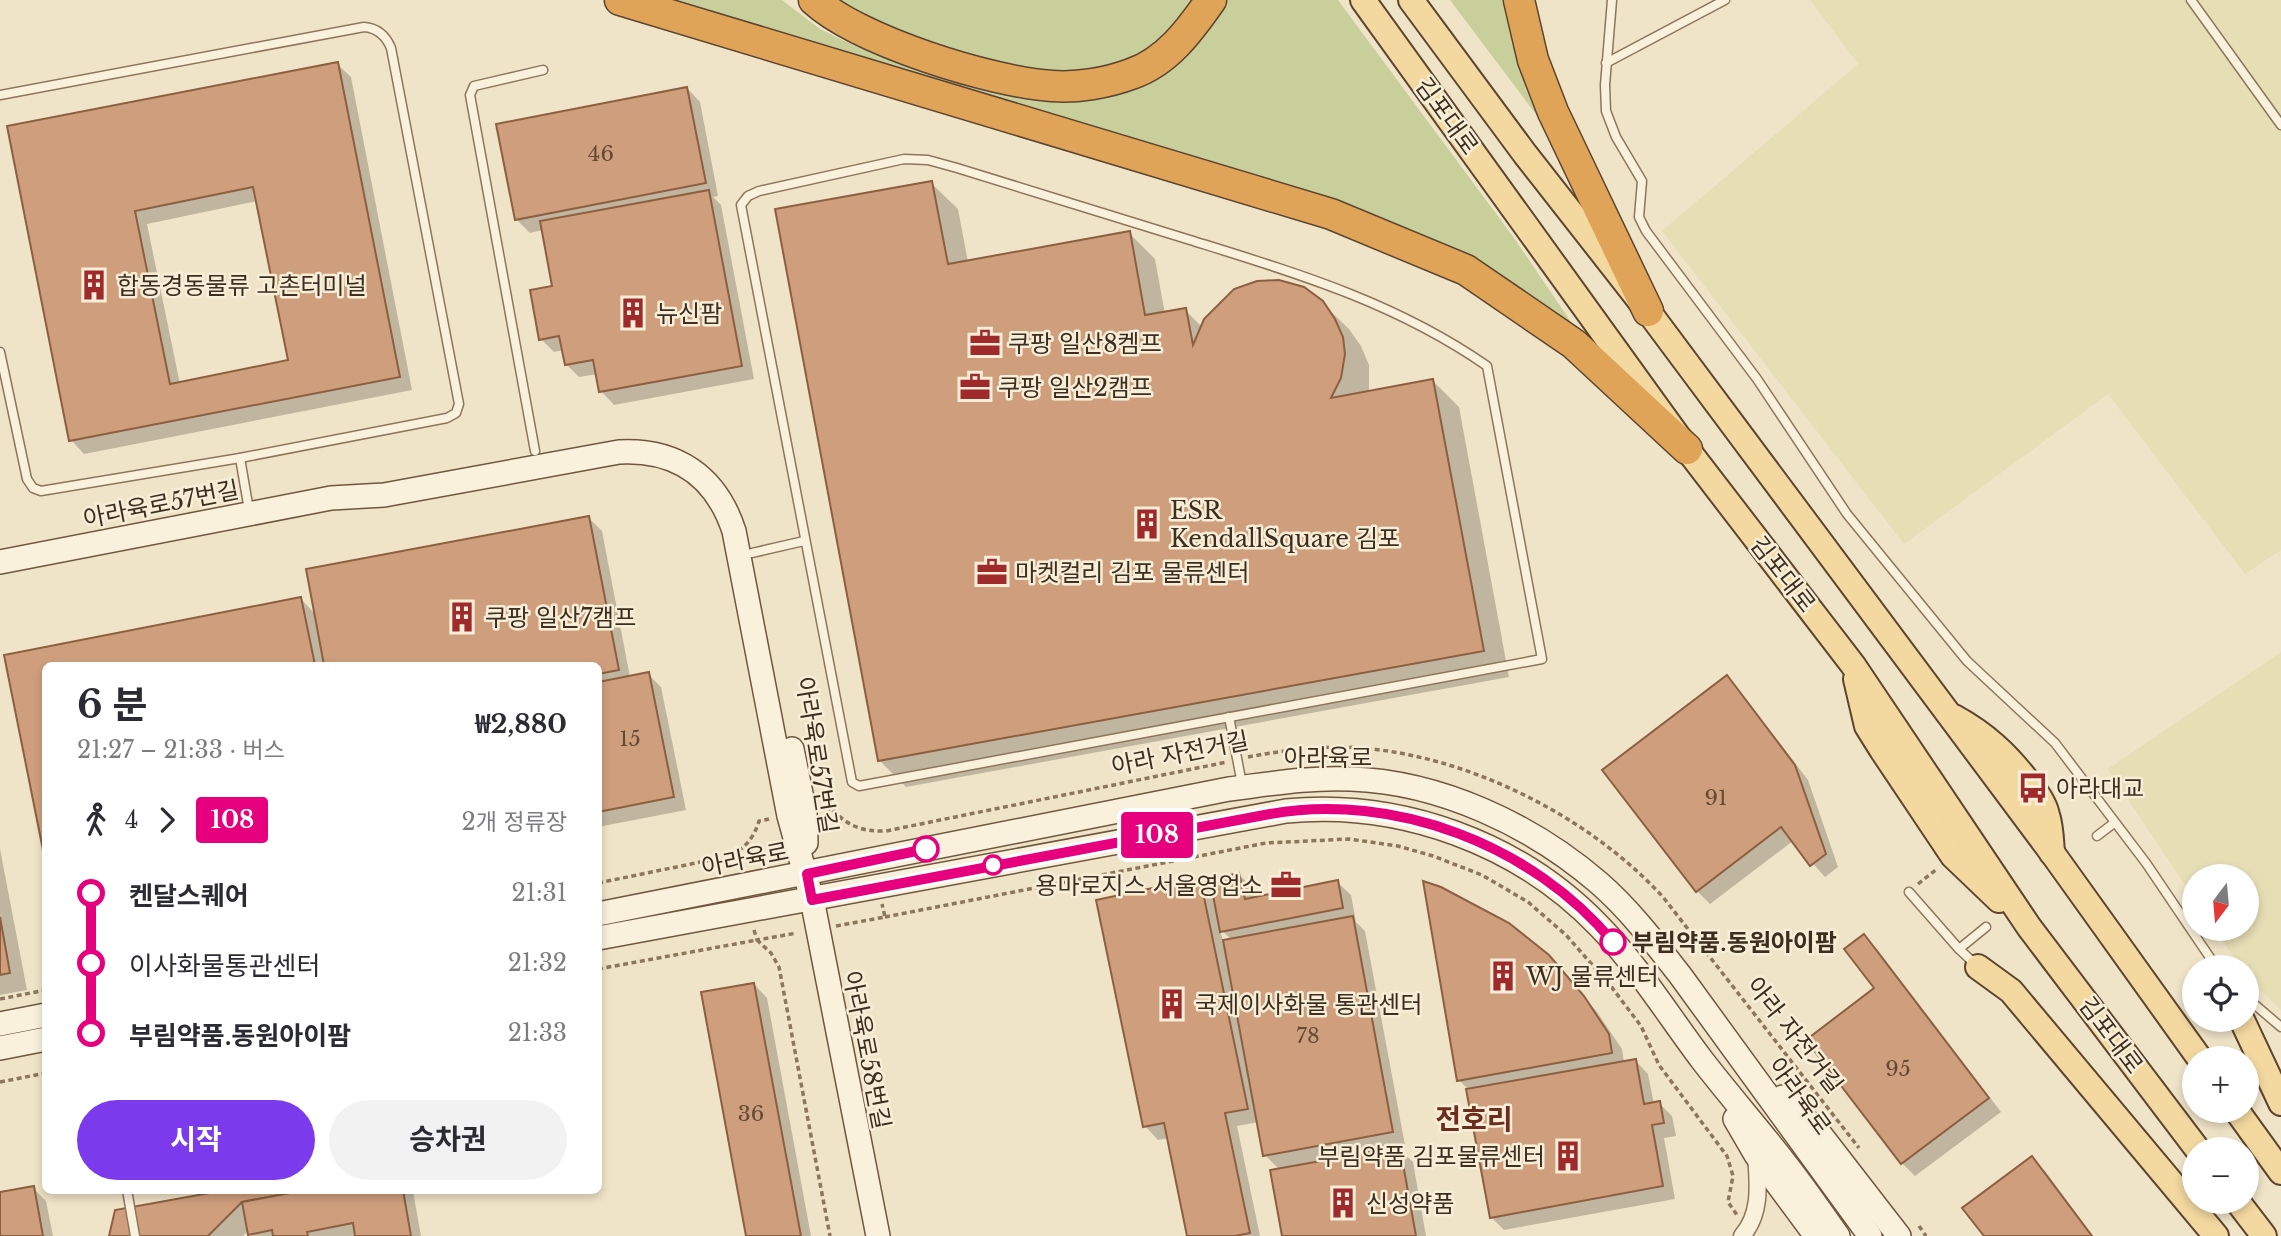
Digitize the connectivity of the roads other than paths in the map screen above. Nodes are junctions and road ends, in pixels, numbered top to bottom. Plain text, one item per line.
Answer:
1 (621, 0) edge
2 (814, 0) edge
3 (1211, 0) edge
4 (1363, 0) edge
5 (1411, 0) edge
6 (1520, 0) edge
7 (1612, 0) edge
8 (1725, 0) edge
9 (2191, 0) edge
10 (1606, 63) junction
11 (543, 70) dead end
12 (0, 95) edge
13 (2281, 125) edge
14 (1648, 311) junction
15 (0, 352) edge
16 (1687, 449) junction
17 (535, 451) junction
18 (240, 458) junction
19 (331, 498) junction
20 (250, 513) junction
21 (804, 541) junction
22 (752, 553) junction
23 (0, 562) edge
24 (1853, 664) junction
25 (1229, 717) junction
26 (1242, 787) junction
27 (2113, 823) junction
28 (2097, 836) dead end
29 (807, 874) junction
30 (1909, 892) road end
31 (812, 900) junction
32 (602, 913) edge
33 (1986, 927) dead end
34 (2029, 927) junction
35 (602, 937) edge
36 (1959, 949) junction
37 (2208, 955) edge
38 (1978, 967) joint
39 (2259, 1008) edge
40 (42, 1016) edge
41 (0, 1024) edge
42 (2281, 1027) edge
43 (2248, 1032) edge
44 (42, 1040) edge
45 (1731, 1045) junction
46 (2191, 1046) edge
47 (0, 1048) edge
48 (1702, 1061) junction
49 (2281, 1103) edge
50 (2246, 1123) edge
51 (2188, 1137) edge
52 (1756, 1155) junction
53 (2281, 1172) edge
54 (128, 1194) edge
55 (2247, 1214) edge
56 (1908, 1231) edge
57 (135, 1236) edge
58 (878, 1236) edge
59 (1742, 1236) edge
60 (1816, 1236) edge
61 (1838, 1236) edge
62 (1870, 1236) edge
63 (2216, 1236) edge
64 (2264, 1236) edge

1 - 16 highway
2 - 3 highway
4 - 16 main road, 김포대로
5 - 14 main road, 김포대로
6 - 14 highway
7 - 10 lane
8 - 10 lane
9 - 13 lane
10 - 27 lane
11 - 17 lane
12 - 18 lane
14 - 46 main road, 김포대로
15 - 18 lane
16 - 24 main road, 김포대로
17 - 19 street, 아라육로57번길
17 - 22 street, 아라육로57번길
18 - 20 lane
19 - 20 street, 아라육로57번길
19 - 29 street, 아라육로57번길
20 - 23 street, 아라육로57번길
21 - 22 lane
21 - 25 lane
21 - 25 lane
22 - 29 street, 아라육로57번길
24 - 34 main road, 김포대로
24 - 34 main road
25 - 26 lane
26 - 29 street, 아라육로
26 - 45 street, 아라육로
27 - 28 lane
27 - 37 lane
29 - 31 street, 아라육로58번길
29 - 32 street, 아라육로
30 - 36 lane
31 - 35 street, 아라육로
31 - 48 street, 아라육로
31 - 58 street, 아라육로58번길
33 - 36 lane
34 - 51 main road, 김포대로
36 - 38 lane
38 - 63 main road
39 - 42 lane
40 - 41 street
43 - 49 main road
44 - 47 street
45 - 56 street
45 - 62 street, 아라육로
48 - 52 street
48 - 61 street, 아라육로
50 - 53 main road
52 - 59 street
52 - 60 street
54 - 57 lane
55 - 64 main road

